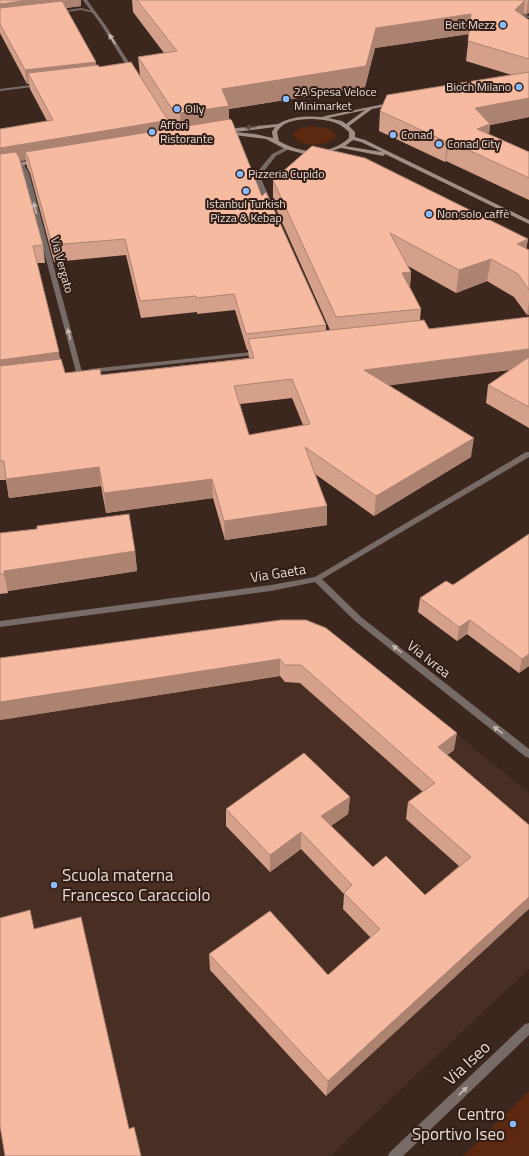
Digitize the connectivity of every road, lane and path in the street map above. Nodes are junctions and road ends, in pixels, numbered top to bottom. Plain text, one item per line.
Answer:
1 (85, 0) edge
2 (516, 10) edge
3 (94, 12) junction
4 (52, 13) edge
5 (522, 15) junction
6 (529, 17) edge
7 (529, 22) edge
8 (130, 67) junction
9 (127, 73) edge
10 (137, 79) edge
11 (45, 84) edge
12 (0, 90) edge
13 (399, 103) edge
14 (372, 107) junction
15 (322, 118) junction
16 (279, 125) junction
17 (346, 126) junction
18 (223, 131) junction
19 (216, 132) edge
20 (352, 138) junction
21 (276, 141) junction
22 (342, 147) junction
23 (288, 148) junction
24 (394, 156) junction
25 (45, 160) edge
26 (21, 164) junction
27 (0, 168) edge
28 (273, 213) edge
29 (529, 222) edge
30 (270, 352) edge
31 (79, 372) junction
32 (71, 373) edge
33 (529, 454) edge
34 (317, 580) junction
35 (0, 624) edge
36 (529, 754) edge
37 (529, 1028) edge
38 (394, 1156) edge

1 - 3 street
2 - 5 street
3 - 4 street
8 -> 3 street
5 - 6 street
5 - 7 street
8 - 9 street
8 - 10 street
11 - 12 street
13 - 14 main road
14 - 15 main road
14 - 17 main road
15 - 16 main road
15 - 17 main road
16 -> 18 main road
16 - 21 main road
17 - 20 main road
18 - 19 main road
18 - 21 main road
20 - 22 main road
20 - 24 main road
21 - 23 main road
22 - 23 main road
22 - 24 main road
23 - 28 street
24 - 29 main road
25 - 26 main road
26 - 27 main road
31 -> 26 street, Via Vergato
30 - 31 street
31 - 32 street
33 - 34 street, Via Gaeta
34 - 35 street, Via Gaeta
36 -> 34 street, Via Ivrea
38 -> 37 street, Via Iseo

